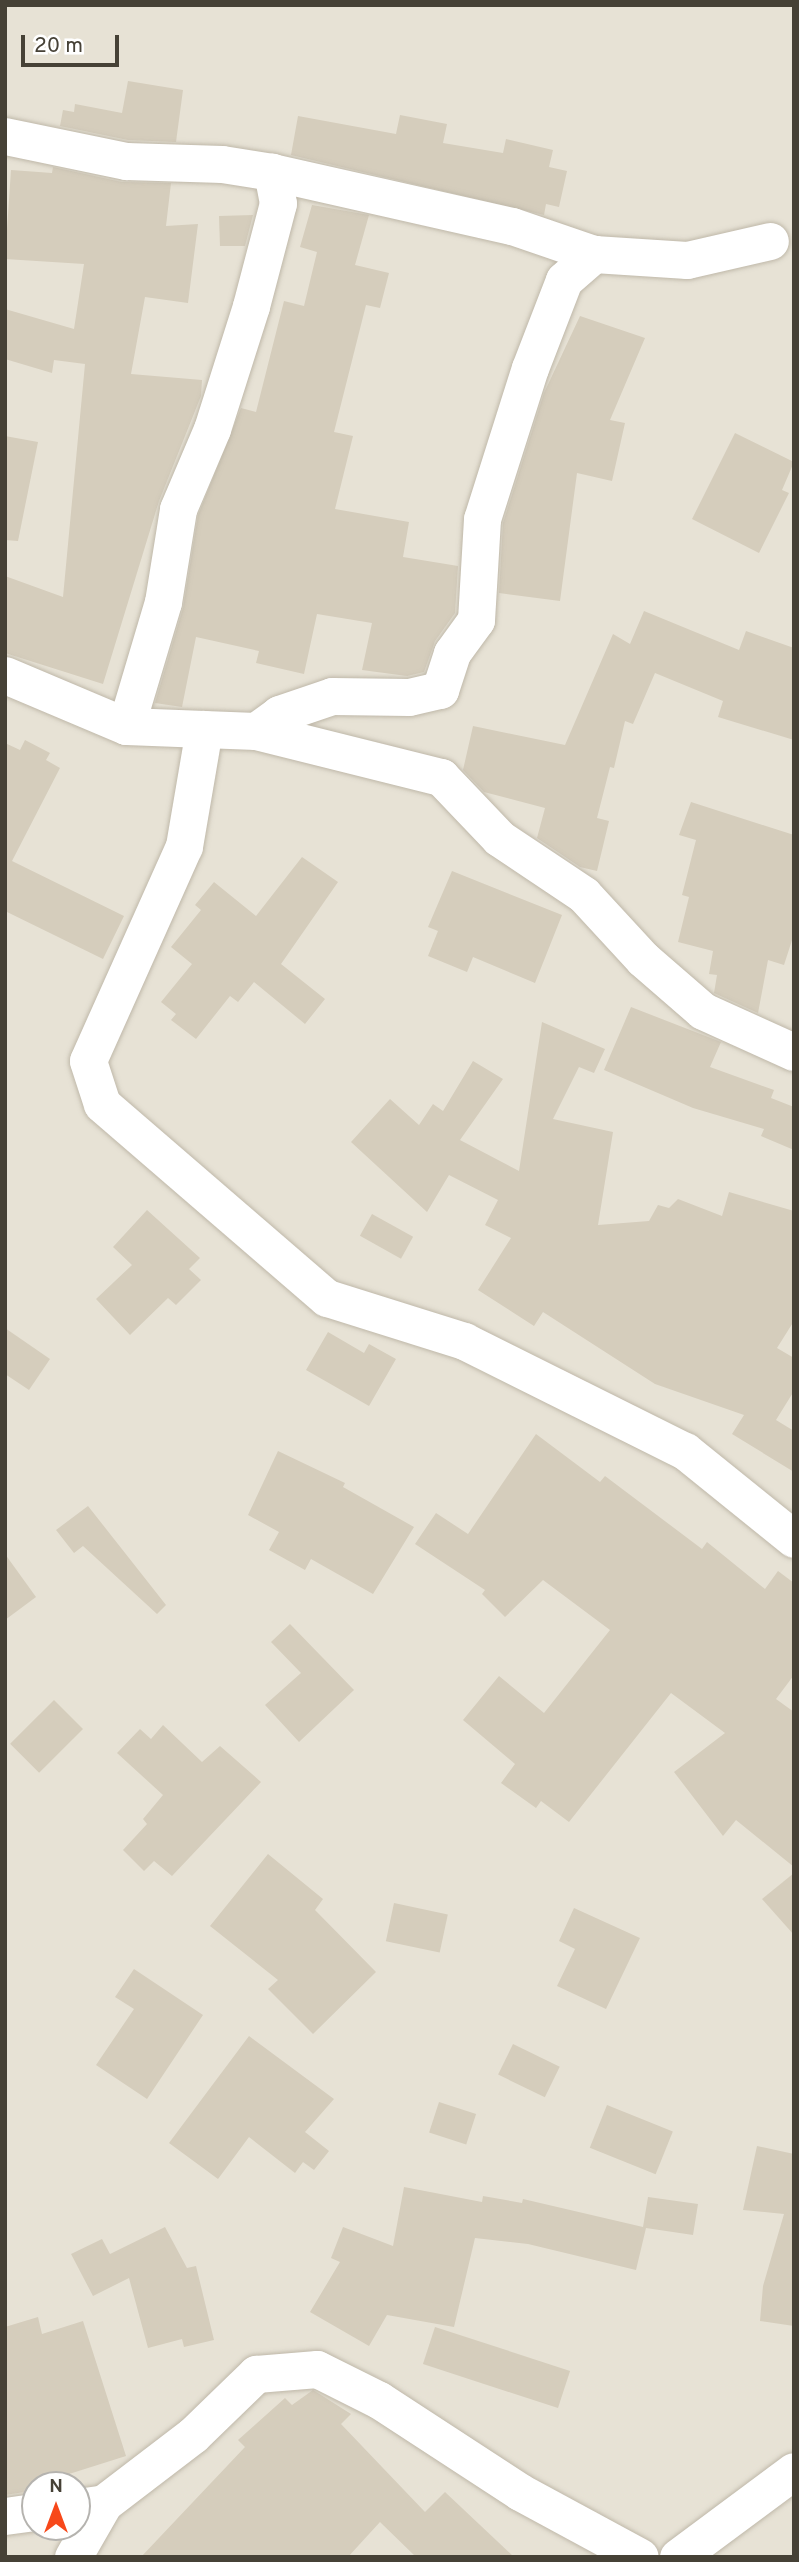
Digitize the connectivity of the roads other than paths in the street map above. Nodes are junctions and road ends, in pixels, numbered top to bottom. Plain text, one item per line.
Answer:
1 (5, 136) edge
2 (272, 172) junction
3 (771, 242) dead end
4 (594, 254) junction
5 (5, 675) edge
6 (126, 726) junction
7 (205, 729) junction
8 (256, 731) junction
9 (794, 1052) edge
10 (794, 1539) edge
11 (794, 2470) edge
12 (91, 2504) edge
13 (640, 2557) edge
14 (678, 2557) edge

1 - 2 street
2 - 4 street
2 - 6 street
3 - 4 street
4 - 8 street
5 - 6 street
6 - 7 street
7 - 8 street
7 - 10 street
8 - 9 street
11 - 14 street
12 - 13 street

